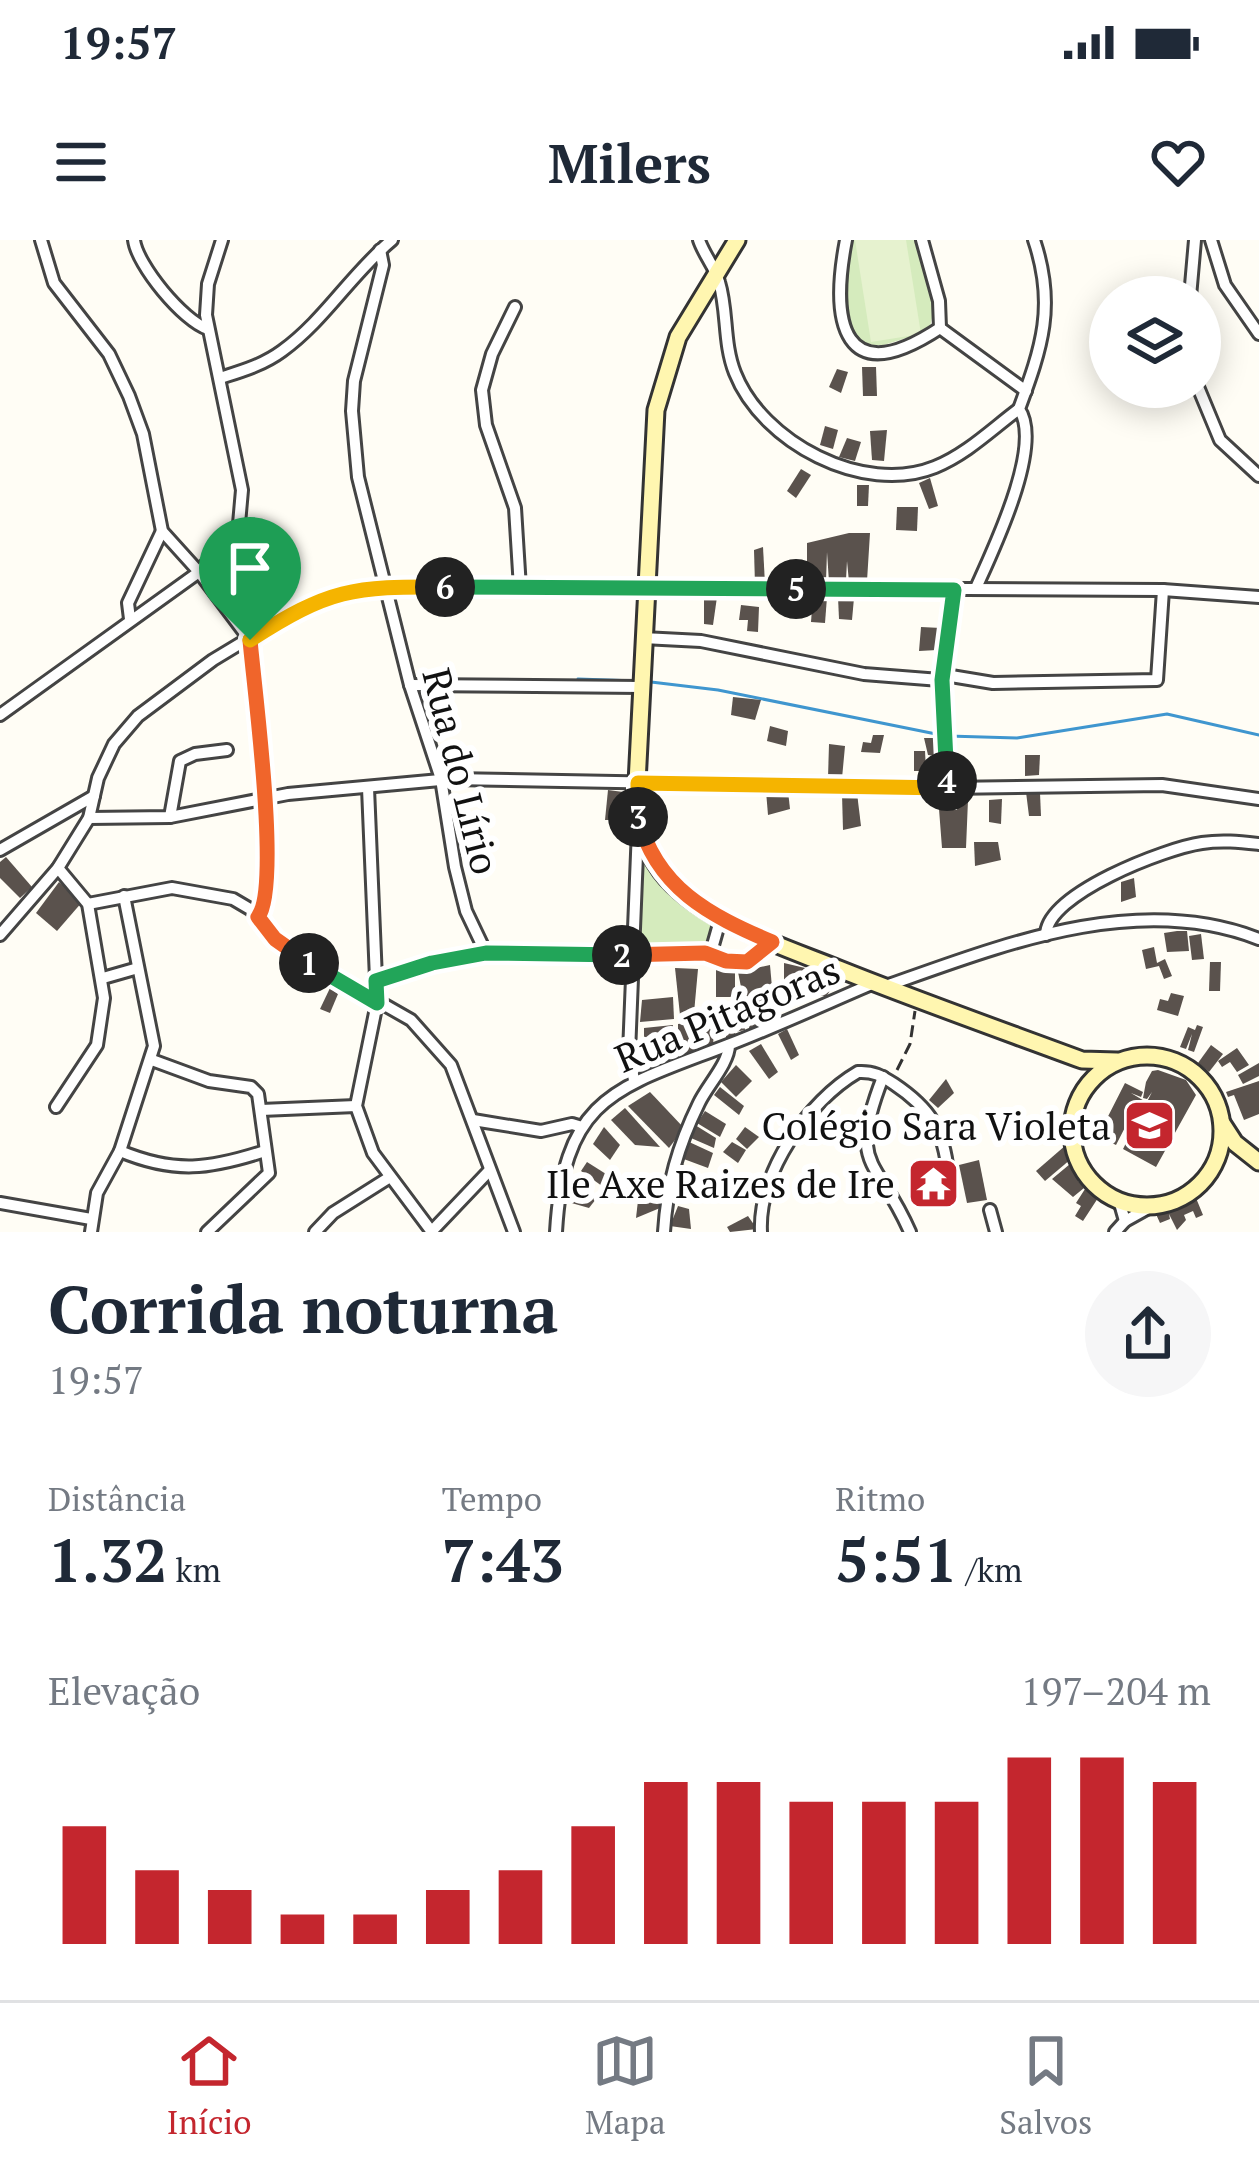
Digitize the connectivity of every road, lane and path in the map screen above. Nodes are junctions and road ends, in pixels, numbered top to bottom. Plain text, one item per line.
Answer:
1 (40, 240) edge
2 (134, 240) edge
3 (222, 240) edge
4 (392, 240) edge
5 (700, 240) edge
6 (736, 240) edge
7 (846, 240) edge
8 (922, 240) edge
9 (1034, 240) edge
10 (1195, 240) edge
11 (1211, 240) edge
12 (380, 250) junction
13 (715, 272) junction
14 (1192, 276) edge
15 (514, 308) dead end
16 (940, 328) junction
17 (208, 329) junction
18 (1259, 334) edge
19 (220, 378) junction
20 (1025, 391) junction
21 (1207, 408) edge
22 (1019, 409) junction
23 (1259, 476) edge
24 (162, 531) junction
25 (199, 572) junction
26 (387, 586) junction
27 (520, 588) junction
28 (976, 588) junction
29 (645, 589) junction
30 (954, 590) junction
31 (1163, 590) junction
32 (1259, 596) edge
33 (130, 619) junction
34 (643, 638) junction
35 (250, 640) junction
36 (942, 680) junction
37 (410, 685) junction
38 (642, 687) junction
39 (0, 715) edge
40 (226, 750) dead end
41 (441, 779) junction
42 (638, 783) junction
43 (368, 788) junction
44 (947, 788) junction
45 (94, 796) junction
46 (1259, 799) edge
47 (264, 800) junction
48 (89, 818) junction
49 (170, 818) junction
50 (638, 819) junction
51 (1259, 844) edge
52 (0, 850) edge
53 (58, 868) junction
54 (124, 896) junction
55 (88, 904) junction
56 (258, 917) junction
57 (721, 917) junction
58 (1046, 934) junction
59 (0, 935) edge
60 (1259, 939) edge
61 (772, 942) junction
62 (486, 953) junction
63 (705, 953) junction
64 (632, 955) junction
65 (138, 968) junction
66 (103, 978) junction
67 (376, 981) junction
68 (878, 985) junction
69 (914, 998) junction
70 (377, 1003) junction
71 (729, 1045) junction
72 (152, 1060) junction
73 (1082, 1060) junction
74 (1117, 1061) junction
75 (634, 1079) junction
76 (887, 1079) junction
77 (1092, 1079) junction
78 (356, 1106) junction
79 (56, 1107) dead end
80 (261, 1110) junction
81 (473, 1120) junction
82 (1222, 1123) junction
83 (581, 1127) junction
84 (120, 1151) junction
85 (265, 1151) junction
86 (1254, 1160) edge
87 (1213, 1169) junction
88 (489, 1171) junction
89 (948, 1173) dead end
90 (390, 1177) junction
91 (1119, 1200) junction
92 (0, 1203) edge
93 (1152, 1206) junction
94 (990, 1210) dead end
95 (1125, 1221) junction
96 (91, 1225) edge
97 (207, 1232) edge
98 (315, 1232) edge
99 (432, 1232) edge
100 (514, 1232) edge
101 (556, 1232) edge
102 (664, 1232) edge
103 (761, 1232) edge
104 (910, 1232) edge
105 (996, 1232) edge
106 (1115, 1232) edge

1 - 24 street
2 - 17 street
3 - 17 street
4 - 12 street
5 - 13 street
6 - 13 main road
7 - 16 street
8 - 16 street
9 - 20 street
10 - 14 street
11 - 18 street
12 - 19 street
12 - 26 street, Rua do Lírio
13 - 22 street
13 - 29 main road
15 - 27 street
16 - 20 street
17 - 19 street
19 - 25 street
20 - 22 street
21 - 23 street
22 - 28 street
24 - 25 street
24 - 33 street
25 - 33 street
25 - 35 street
26 - 27 street
26 - 35 street
26 - 37 street, Rua do Lírio
27 - 29 street
28 - 30 street
28 - 31 street
29 - 30 street
29 - 34 main road
30 - 36 street
31 - 32 street
31 - 36 street
33 - 39 street
34 - 36 street
34 - 38 main road
35 - 45 street
35 - 47 street
36 - 44 street
37 - 38 street
37 - 41 street, Rua do Lírio
38 - 42 main road
40 - 49 street
41 - 42 street
41 - 43 street
41 - 62 street, Rua do Lírio
42 - 44 street
42 - 50 main road
43 - 47 street
43 - 67 street
44 - 46 street
45 - 48 street
45 - 52 street
47 - 49 street
47 - 56 street
48 - 49 street
48 - 53 street
50 - 57 main road
50 - 64 street
51 - 58 street
53 - 55 street
53 - 59 street
54 - 55 street
54 - 56 street
54 - 65 street
55 - 66 street
56 - 70 street
57 - 61 main road
57 - 63 street
58 - 60 street, Rua Pitágoras
58 - 68 street, Rua Pitágoras
61 - 63 street
61 - 68 main road
62 - 64 street
62 - 67 street
63 - 64 street
64 - 75 street
65 - 66 street
65 - 72 street
66 - 79 street
67 - 70 street
68 - 69 main road
68 - 71 street, Rua Pitágoras
69 - 73 main road
69 - 76 path
70 - 78 street
70 - 81 street
71 - 75 street, Rua Pitágoras
71 - 102 street
72 - 80 street
72 - 84 street
73 - 74 main road
73 - 77 main road
74 - 77 main road
74 - 82 main road
75 - 83 street, Rua Pitágoras
76 - 89 street
76 - 103 street
76 - 104 street
77 - 91 main road
78 - 80 street
78 - 90 street
80 - 85 street
81 - 83 street
81 - 88 street
82 - 86 main road
82 - 87 main road
83 - 101 street, Rua Pitágoras
84 - 85 street
84 - 96 street
85 - 97 street
86 - 87 main road
87 - 93 main road
88 - 99 street
88 - 100 street
90 - 98 street
90 - 99 street
91 - 93 main road
91 - 95 street
92 - 96 street
93 - 95 street
94 - 105 street
95 - 106 street

